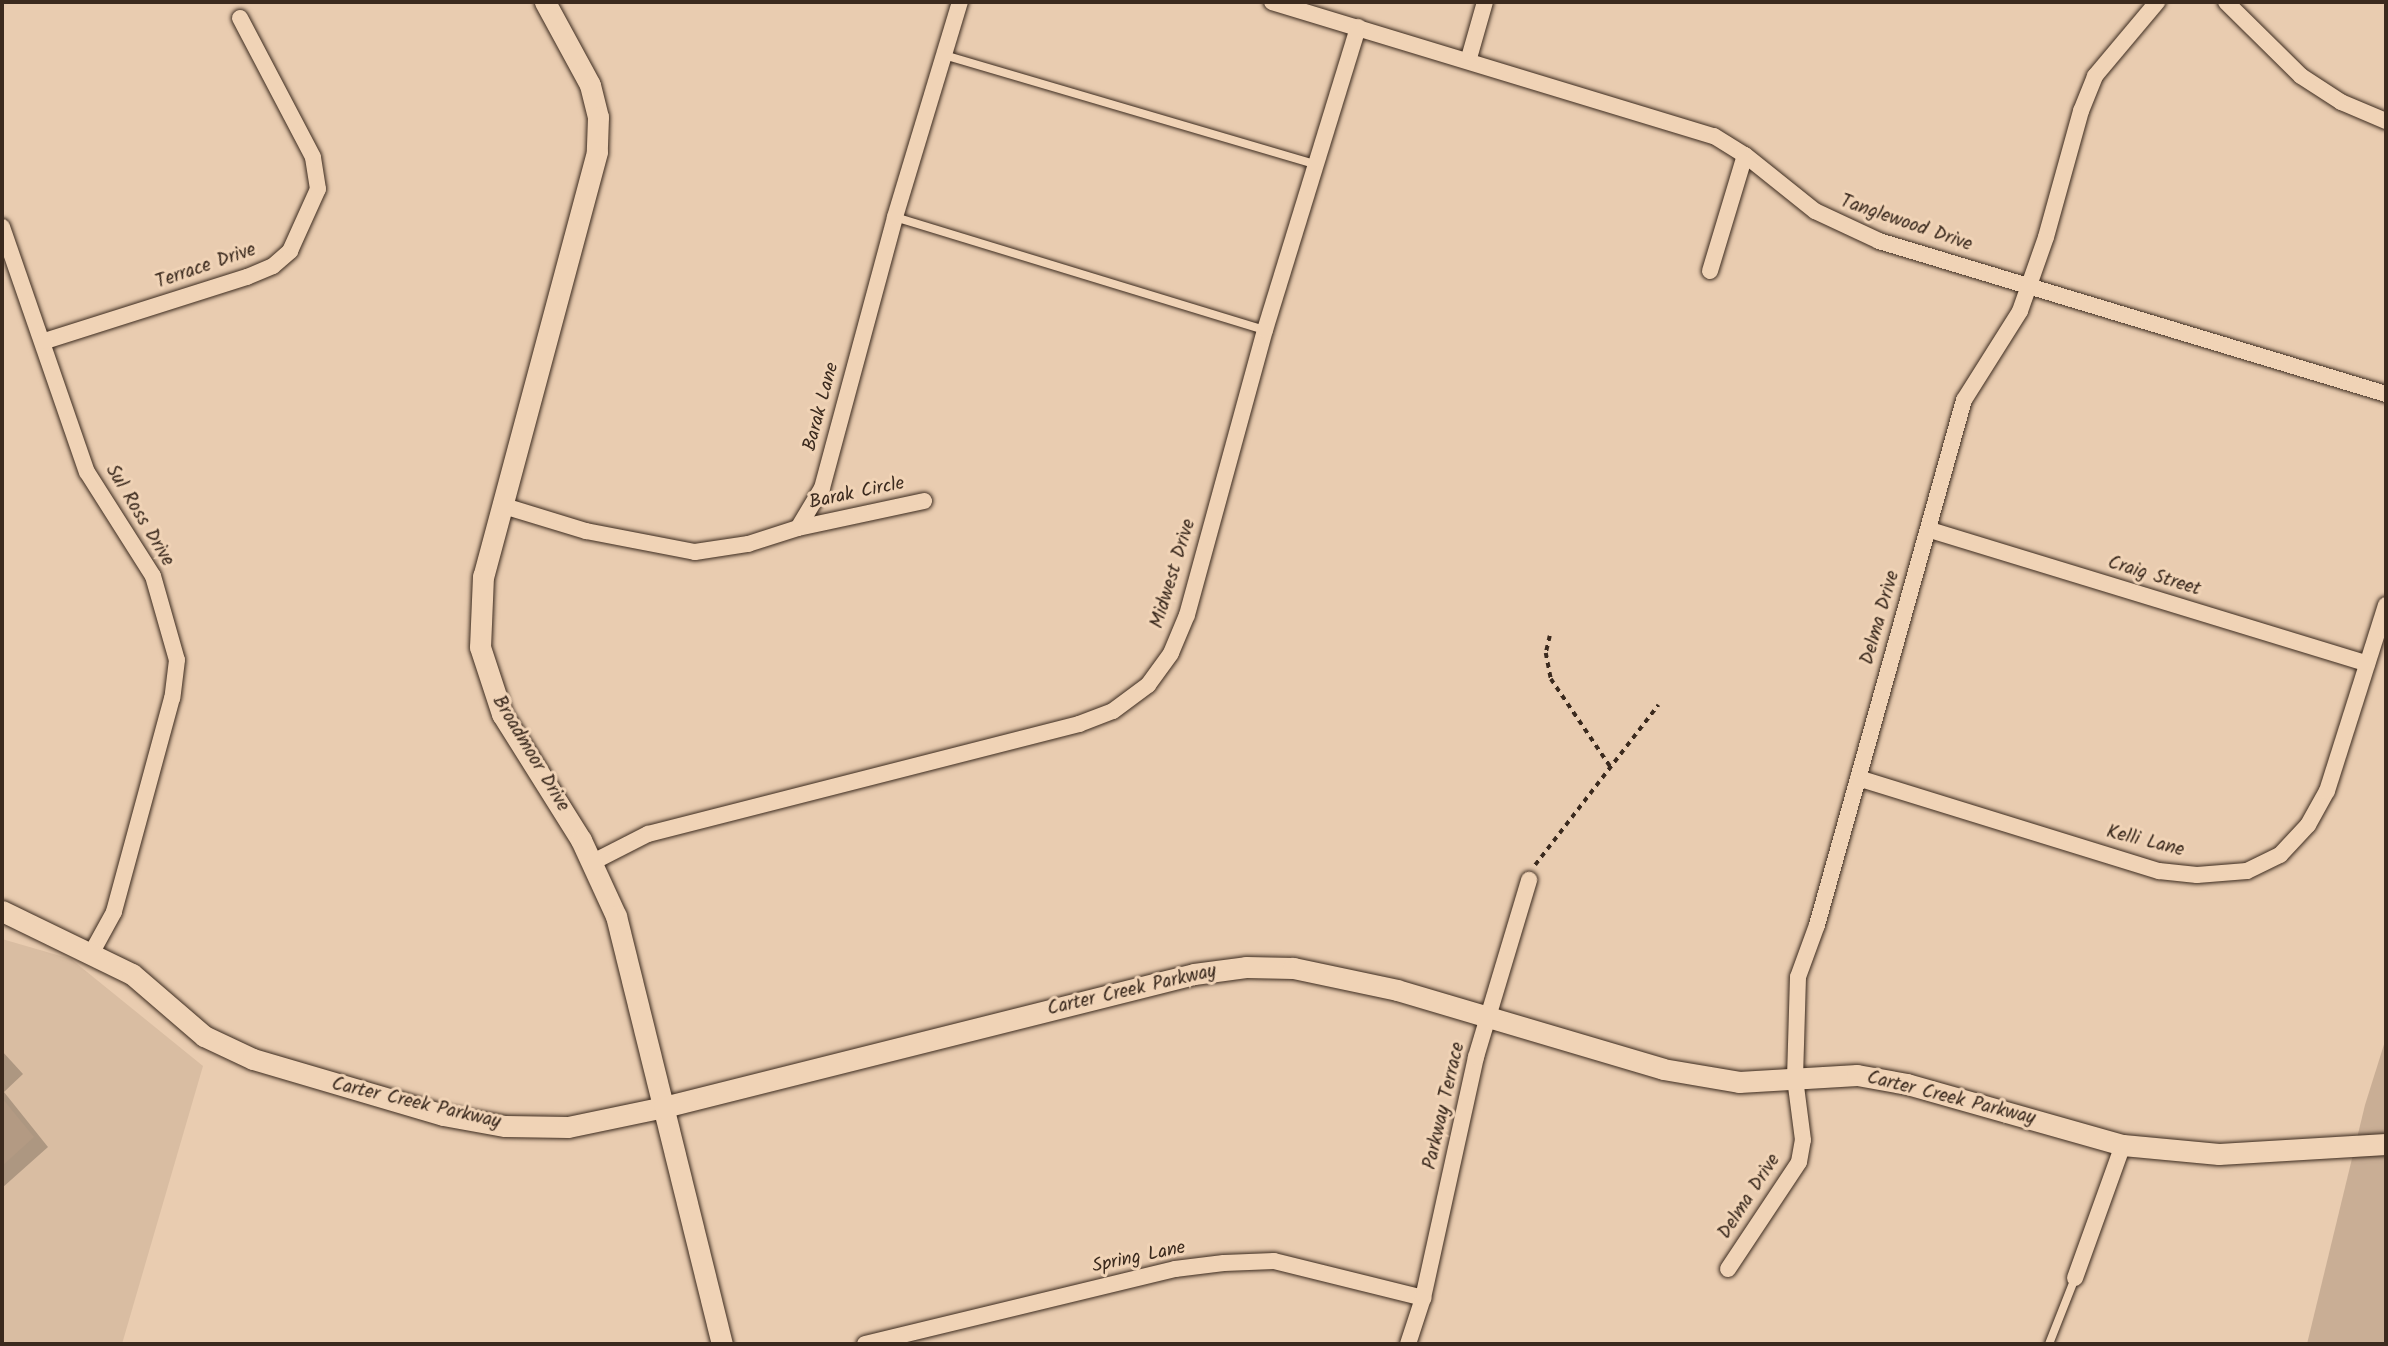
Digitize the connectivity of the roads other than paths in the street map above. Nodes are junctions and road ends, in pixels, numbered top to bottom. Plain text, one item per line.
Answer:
1 (545, 2) edge
2 (960, 2) edge
3 (1272, 2) edge
4 (1485, 2) edge
5 (2157, 2) edge
6 (2226, 2) edge
7 (240, 18) dead end
8 (1358, 27) junction
9 (944, 55) junction
10 (1469, 58) junction
11 (2386, 121) edge
12 (1745, 155) junction
13 (1314, 164) junction
14 (895, 218) junction
15 (2, 227) edge
16 (1710, 271) dead end
17 (2028, 286) junction
18 (1265, 330) junction
19 (45, 341) junction
20 (2386, 394) edge
21 (924, 501) dead end
22 (504, 506) junction
23 (798, 528) junction
24 (1930, 530) junction
25 (2386, 605) edge
26 (2367, 664) junction
27 (1858, 778) junction
28 (593, 862) junction
29 (1529, 880) road end
30 (2, 911) edge
31 (92, 952) junction
32 (1491, 1019) junction
33 (1795, 1078) junction
34 (664, 1107) junction
35 (2386, 1144) edge
36 (2123, 1145) junction
37 (1728, 1269) dead end
38 (2075, 1278) joint
39 (1423, 1298) junction
40 (722, 1344) edge
41 (865, 1344) edge
42 (1408, 1344) edge
43 (2049, 1344) edge

1 - 22 street, Broadmoor Drive
2 - 9 street, Barak Lane
3 - 8 street, Tanglewood Drive
4 - 10 street
5 - 17 street, Delma Drive
6 - 11 street
7 - 19 street, Terrace Drive
8 - 10 street, Tanglewood Drive
8 - 13 street, Midwest Drive
9 - 13 lane
9 - 14 street, Barak Lane
10 - 12 street, Tanglewood Drive
12 - 16 street
12 - 17 street, Tanglewood Drive
13 - 18 street, Midwest Drive
14 - 18 lane
14 - 23 street, Barak Lane
15 - 19 street, Sul Ross Drive
17 - 20 street, Tanglewood Drive
17 - 24 street, Delma Drive
18 - 28 street, Midwest Drive
19 - 31 street, Sul Ross Drive
21 - 23 street, Barak Circle
22 - 23 street
22 - 28 street, Broadmoor Drive
24 - 26 street, Craig Street
24 - 27 street, Delma Drive
25 - 26 street, Kelli Lane
26 - 27 street, Kelli Lane
27 - 33 street, Delma Drive
28 - 34 street, Broadmoor Drive
29 - 32 street, Parkway Terrace
30 - 31 street, Carter Creek Parkway
31 - 34 street, Carter Creek Parkway
32 - 33 street, Carter Creek Parkway
32 - 34 street, Carter Creek Parkway
32 - 39 street, Parkway Terrace
33 - 36 street, Carter Creek Parkway
33 - 37 street, Delma Drive
34 - 40 street, Broadmoor Drive
35 - 36 street, Carter Creek Parkway
36 - 38 street
38 - 43 lane
39 - 41 street, Spring Lane
39 - 42 street, Parkway Terrace

